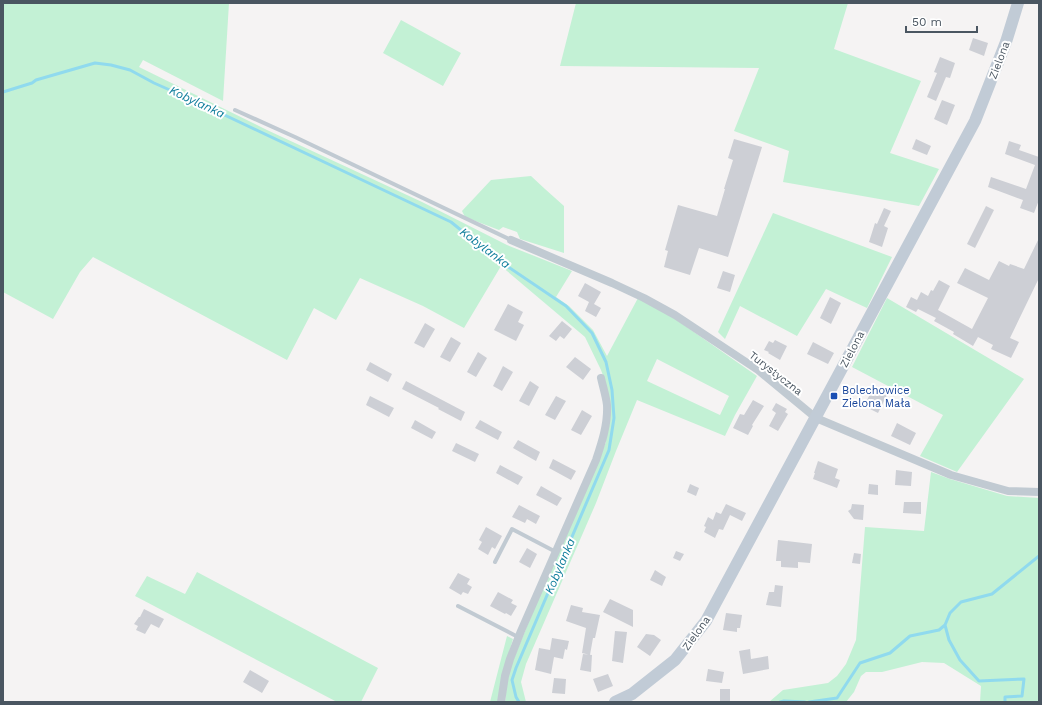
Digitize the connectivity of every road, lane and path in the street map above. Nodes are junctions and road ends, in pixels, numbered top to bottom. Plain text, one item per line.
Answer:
1 (1018, 3) edge
2 (235, 110) dead end
3 (511, 240) joint
4 (602, 378) dead end
5 (816, 418) junction
6 (1039, 492) edge
7 (556, 552) junction
8 (495, 562) dead end
9 (458, 606) dead end
10 (518, 637) junction
11 (501, 702) edge
12 (615, 702) edge

1 - 5 street, Zielona
2 - 3 lane
3 - 5 street, Turystyczna
4 - 7 street
5 - 6 street, Turystyczna
5 - 12 street, Zielona
7 - 8 lane
7 - 10 street
9 - 10 lane
10 - 11 street

